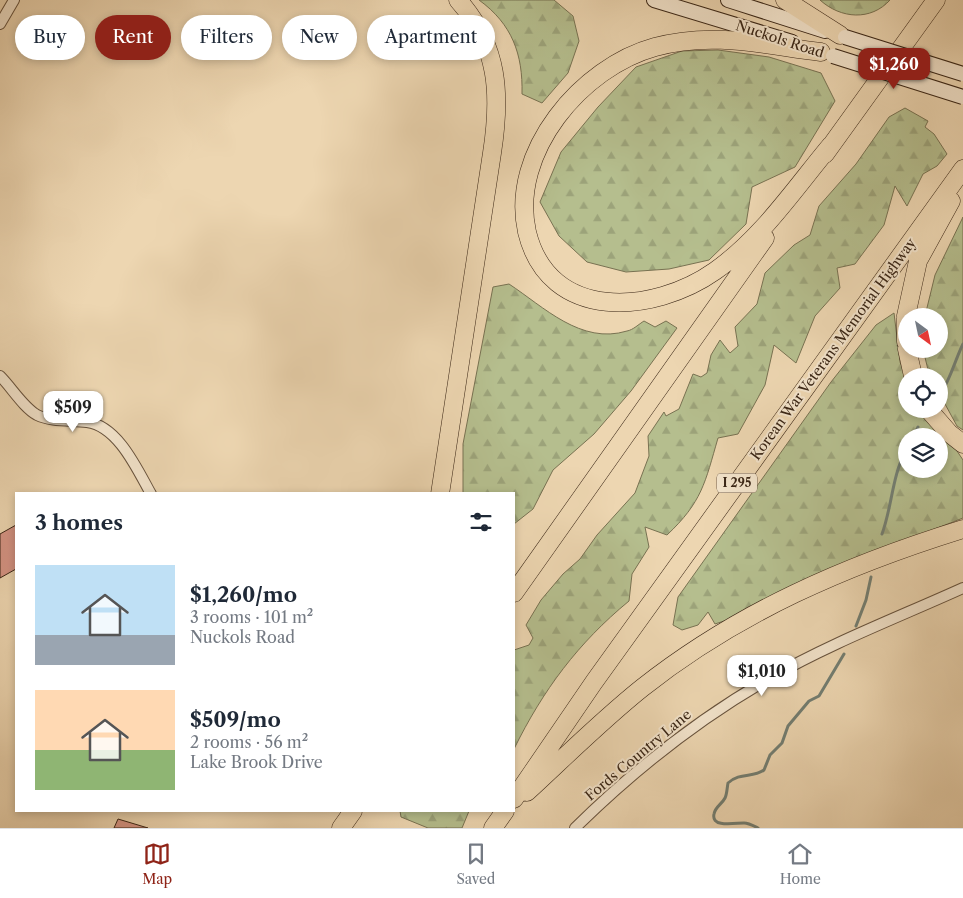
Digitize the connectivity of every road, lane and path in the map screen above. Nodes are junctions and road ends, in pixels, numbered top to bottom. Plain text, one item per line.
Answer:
1 (14, 0) edge
2 (458, 0) edge
3 (654, 0) edge
4 (728, 0) edge
5 (785, 0) edge
6 (936, 0) edge
7 (0, 24) edge
8 (842, 36) junction
9 (827, 54) junction
10 (963, 74) edge
11 (963, 97) edge
12 (831, 145) junction
13 (963, 169) edge
14 (963, 179) edge
15 (908, 308) edge
16 (0, 376) edge
17 (936, 418) edge
18 (963, 444) edge
19 (150, 492) edge
20 (440, 492) edge
21 (963, 529) edge
22 (963, 588) edge
23 (515, 592) edge
24 (515, 799) edge
25 (515, 803) edge
26 (352, 812) edge
27 (506, 812) edge
28 (341, 828) edge
29 (493, 828) edge
30 (575, 828) edge

1 - 7 street
2 - 20 highway
3 - 9 main road, Nuckols Road
4 - 8 main road, Nuckols Road
5 - 8 highway
6 - 12 highway
8 - 10 main road, Nuckols Road, bridge
9 - 11 main road, Nuckols Road, bridge
9 - 12 highway
12 - 23 highway
13 - 24 highway, Korean War Veterans Memorial Highway / I 295
14 - 15 highway
16 - 19 street
17 - 18 highway
21 - 25 highway
22 - 30 street, Fords Country Lane
26 - 28 highway
27 - 29 highway, Korean War Veterans Memorial Highway / I 295

